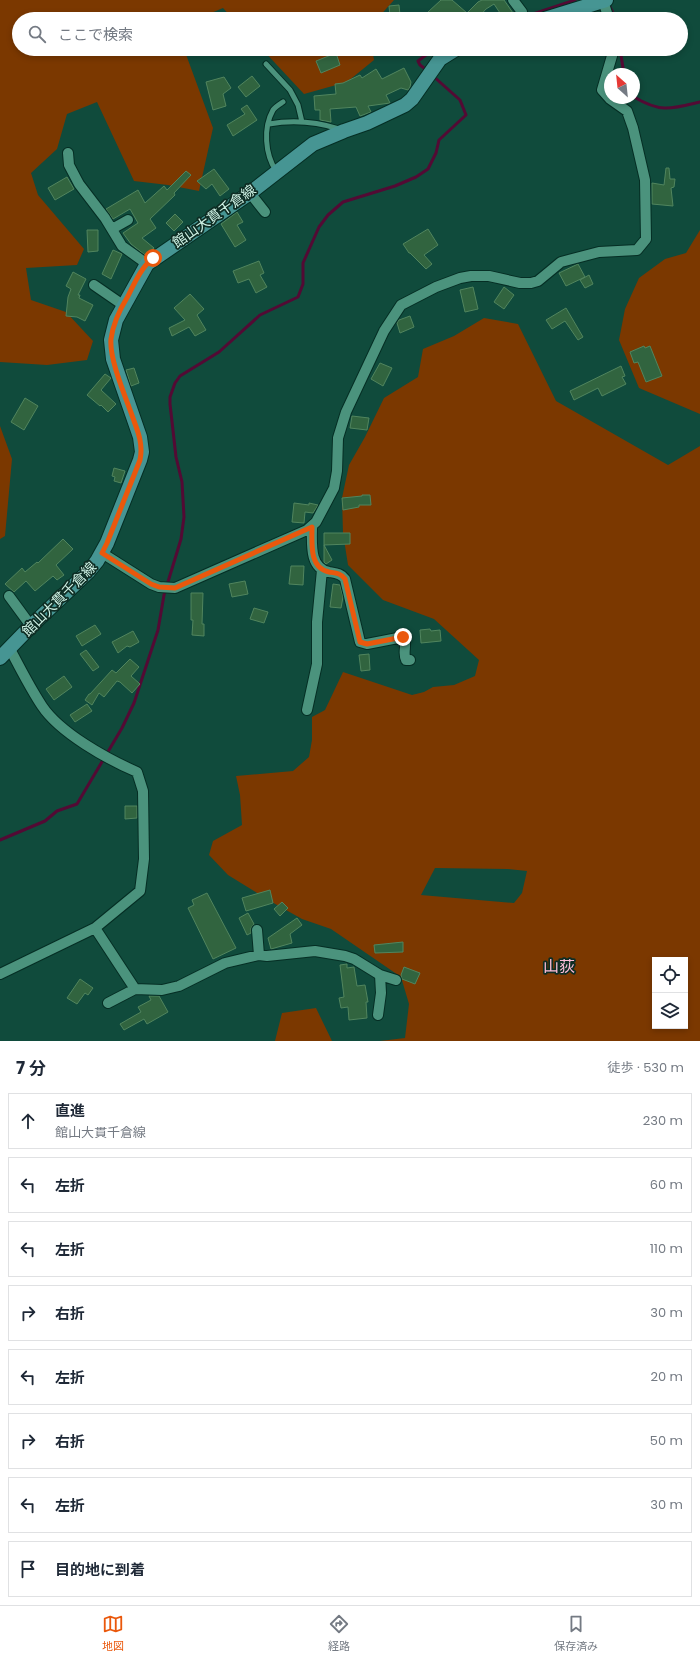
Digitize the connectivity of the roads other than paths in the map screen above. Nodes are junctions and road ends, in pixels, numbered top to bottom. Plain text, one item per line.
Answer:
1 (513, 0) edge
2 (604, 0) edge
3 (520, 12) edge
4 (567, 12) edge
5 (607, 12) edge
6 (445, 56) edge
7 (612, 56) edge
8 (266, 64) dead end
9 (283, 102) dead end
10 (302, 122) junction
11 (269, 124) junction
12 (344, 131) junction
13 (68, 153) dead end
14 (276, 172) junction
15 (250, 193) junction
16 (265, 212) dead end
17 (128, 220) dead end
18 (112, 229) junction
19 (146, 264) junction
20 (94, 285) dead end
21 (123, 305) junction
22 (312, 527) junction
23 (102, 553) junction
24 (322, 570) junction
25 (9, 596) dead end
26 (31, 626) junction
27 (5, 654) edge
28 (410, 660) dead end
29 (307, 710) dead end
30 (95, 928) junction
31 (257, 930) dead end
32 (259, 955) junction
33 (0, 974) edge
34 (380, 975) junction
35 (396, 980) dead end
36 (135, 989) junction
37 (108, 1003) dead end
38 (378, 1015) dead end

1 - 3 street
2 - 4 main road
2 - 5 street
6 - 12 main road, 館山大貫千倉線
7 - 22 street
8 - 10 lane
9 - 11 lane
10 - 11 lane
10 - 12 lane
11 - 14 lane
12 - 14 main road, 館山大貫千倉線
13 - 18 street
14 - 15 main road, 館山大貫千倉線
15 - 16 street
15 - 19 main road, 館山大貫千倉線
17 - 18 street
18 - 19 street
19 - 21 main road, 館山大貫千倉線
20 - 21 street
21 - 23 main road, 館山大貫千倉線
22 - 23 street
22 - 24 street
23 - 26 main road, 館山大貫千倉線
24 - 28 street
24 - 29 street
25 - 26 street
26 - 27 main road, 館山大貫千倉線
27 - 30 street
30 - 33 street
30 - 36 street
31 - 32 street
32 - 34 street
32 - 36 street
34 - 35 street
34 - 38 street
36 - 37 street

